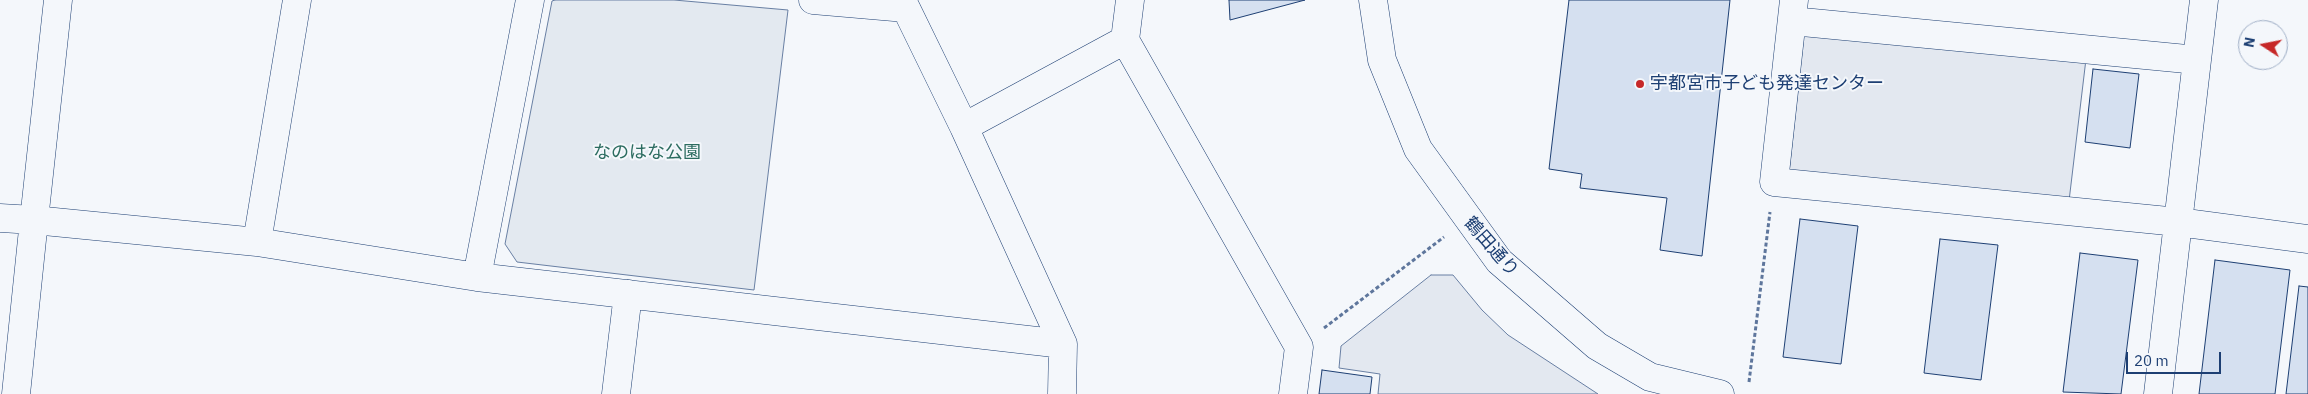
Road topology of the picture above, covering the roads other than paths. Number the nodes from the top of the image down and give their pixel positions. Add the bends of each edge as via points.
1 (58, 0) edge
2 (297, 0) edge
3 (530, 0) edge
4 (813, 0) edge
5 (1130, 0) edge
6 (1373, 0) edge
7 (2204, 0) edge
8 (904, 4) edge
9 (1793, 10) edge
10 (1125, 40) junction
11 (2197, 60) junction
12 (964, 127) junction
13 (0, 218) edge
14 (34, 220) junction
15 (2178, 222) junction
16 (2308, 239) edge
17 (257, 242) junction
18 (477, 277) junction
19 (628, 294) junction
20 (1063, 344) junction
21 (16, 394) edge
22 (616, 394) edge
23 (1062, 394) edge
24 (1293, 394) edge
25 (1720, 394) edge
26 (2158, 394) edge

1 - 14 street
2 - 17 street
3 - 18 street
4 - 8 street
5 - 10 street
6 - 25 street, 鶴田通り via 1382,60 1418,149 1499,261 1597,346 1650,377
7 - 11 street
8 - 12 street
9 - 11 street
9 - 15 street via 1774,182
10 - 12 street
10 - 24 street via 1299,347
11 - 15 street
12 - 20 street
13 - 14 street
14 - 17 street
14 - 21 street
15 - 16 street
15 - 26 street
17 - 18 street
18 - 19 street
19 - 20 street
19 - 22 street
20 - 23 street

